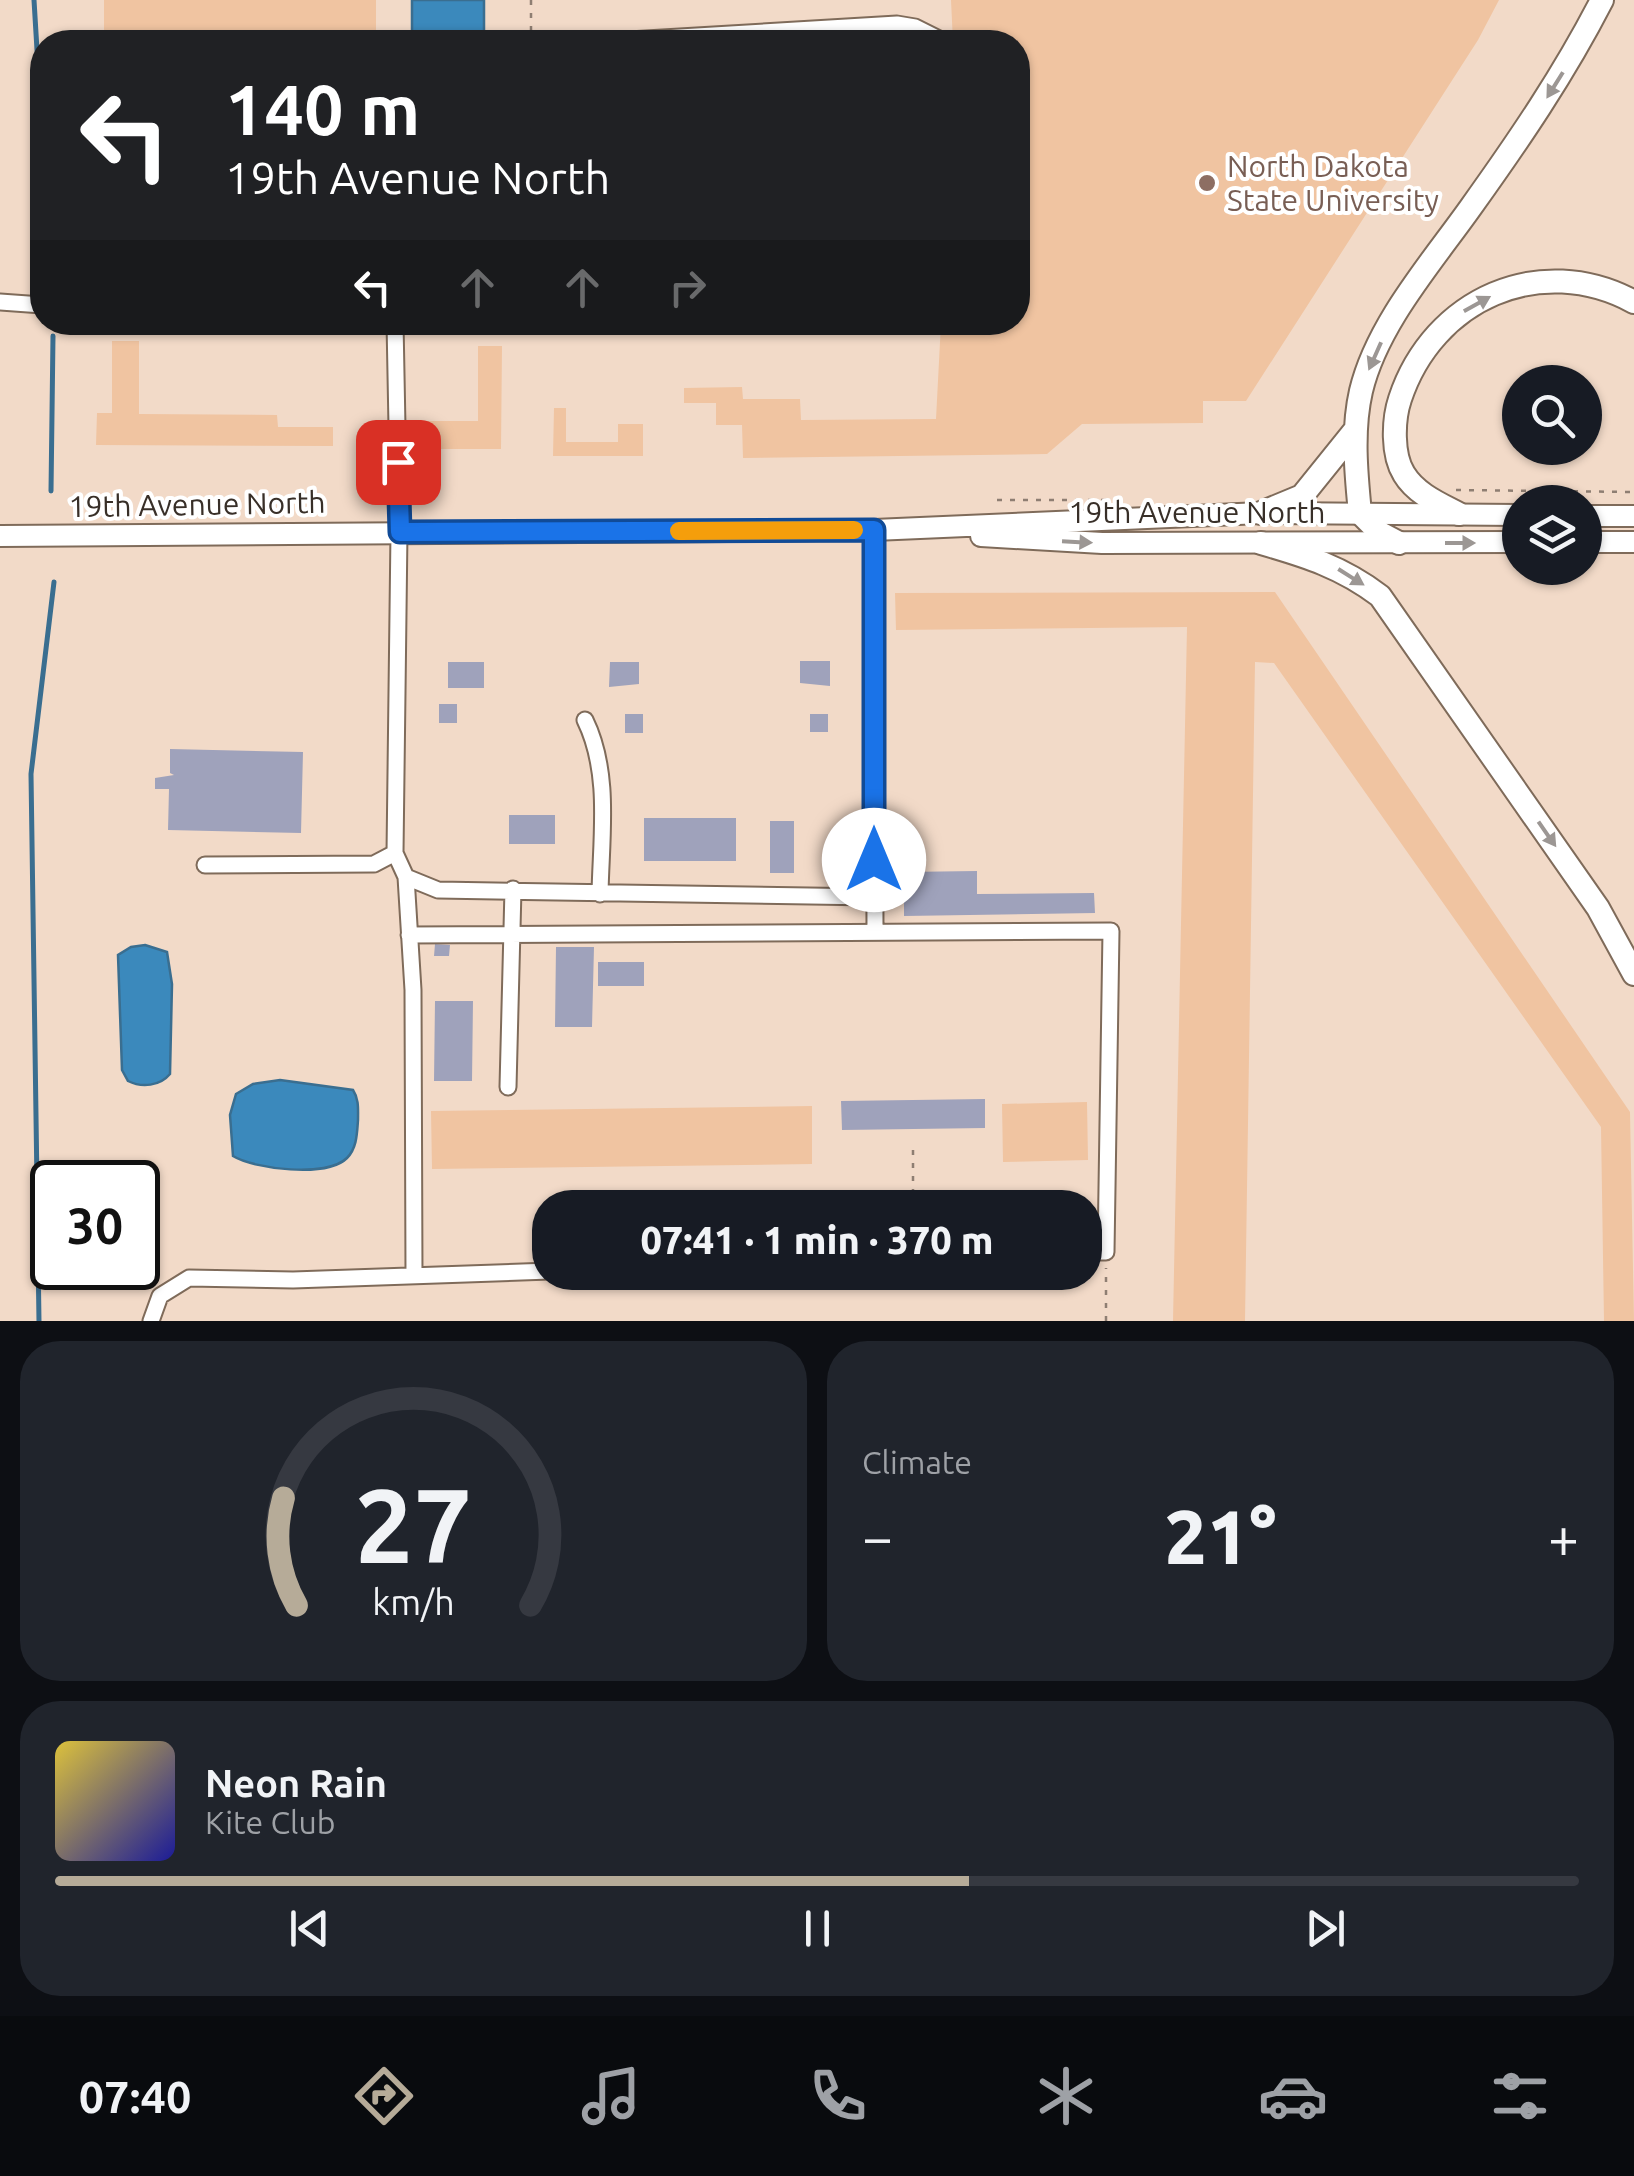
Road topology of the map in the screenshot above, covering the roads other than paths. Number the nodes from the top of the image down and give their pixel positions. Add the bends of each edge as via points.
1 (1602, 0) edge
2 (796, 30) edge
3 (921, 30) edge
4 (0, 302) edge
5 (1634, 302) edge
6 (30, 304) edge
7 (396, 335) edge
8 (1356, 429) junction
9 (1261, 513) junction
10 (1360, 513) junction
11 (1459, 514) junction
12 (1502, 515) edge
13 (1602, 516) edge
14 (1634, 516) edge
15 (874, 530) junction
16 (400, 532) junction
17 (0, 536) edge
18 (1502, 542) edge
19 (1602, 542) edge
20 (1634, 542) edge
21 (1260, 543) junction
22 (1399, 543) junction
23 (585, 720) dead end
24 (395, 852) junction
25 (204, 865) dead end
26 (406, 877) junction
27 (513, 890) junction
28 (600, 894) junction
29 (874, 897) junction
30 (875, 932) junction
31 (512, 933) junction
32 (409, 935) junction
33 (1634, 974) edge
34 (508, 1087) dead end
35 (1102, 1252) edge
36 (532, 1271) edge
37 (414, 1276) junction
38 (151, 1321) edge

1 -> 8 highway via 1535,117 1377,348
2 - 3 street via 897,24
4 - 6 street
11 -> 5 highway via 1424,496 1403,474 1396,444 1396,411 1421,350 1476,302 1540,281 1611,289
7 - 16 street
8 - 9 highway via 1302,496
8 - 10 highway
9 - 10 main road, 19th Avenue North
9 - 15 main road, 19th Avenue North
10 - 11 main road, 19th Avenue North
10 - 22 highway
11 - 12 main road, 19th Avenue North
13 - 14 main road
15 - 16 main road, 19th Avenue North
15 -> 21 main road, 19th Avenue North via 1102,544
15 - 29 street
16 - 17 main road, 19th Avenue North
16 - 24 street
22 -> 18 main road, 19th Avenue North
19 - 20 main road
21 - 22 main road, 19th Avenue North
21 -> 33 highway via 1319,559 1380,596 1598,908
23 - 28 street via 597,745 601,782
24 - 25 street via 374,864
24 - 26 street
26 - 27 street via 438,890
26 - 32 street
27 - 28 street
27 - 31 street
28 - 29 street
29 - 30 street
30 - 31 street
30 - 35 street via 1112,931
31 - 32 street
31 - 34 street
32 - 37 street
36 - 37 street
37 - 38 street via 189,1278 160,1296

